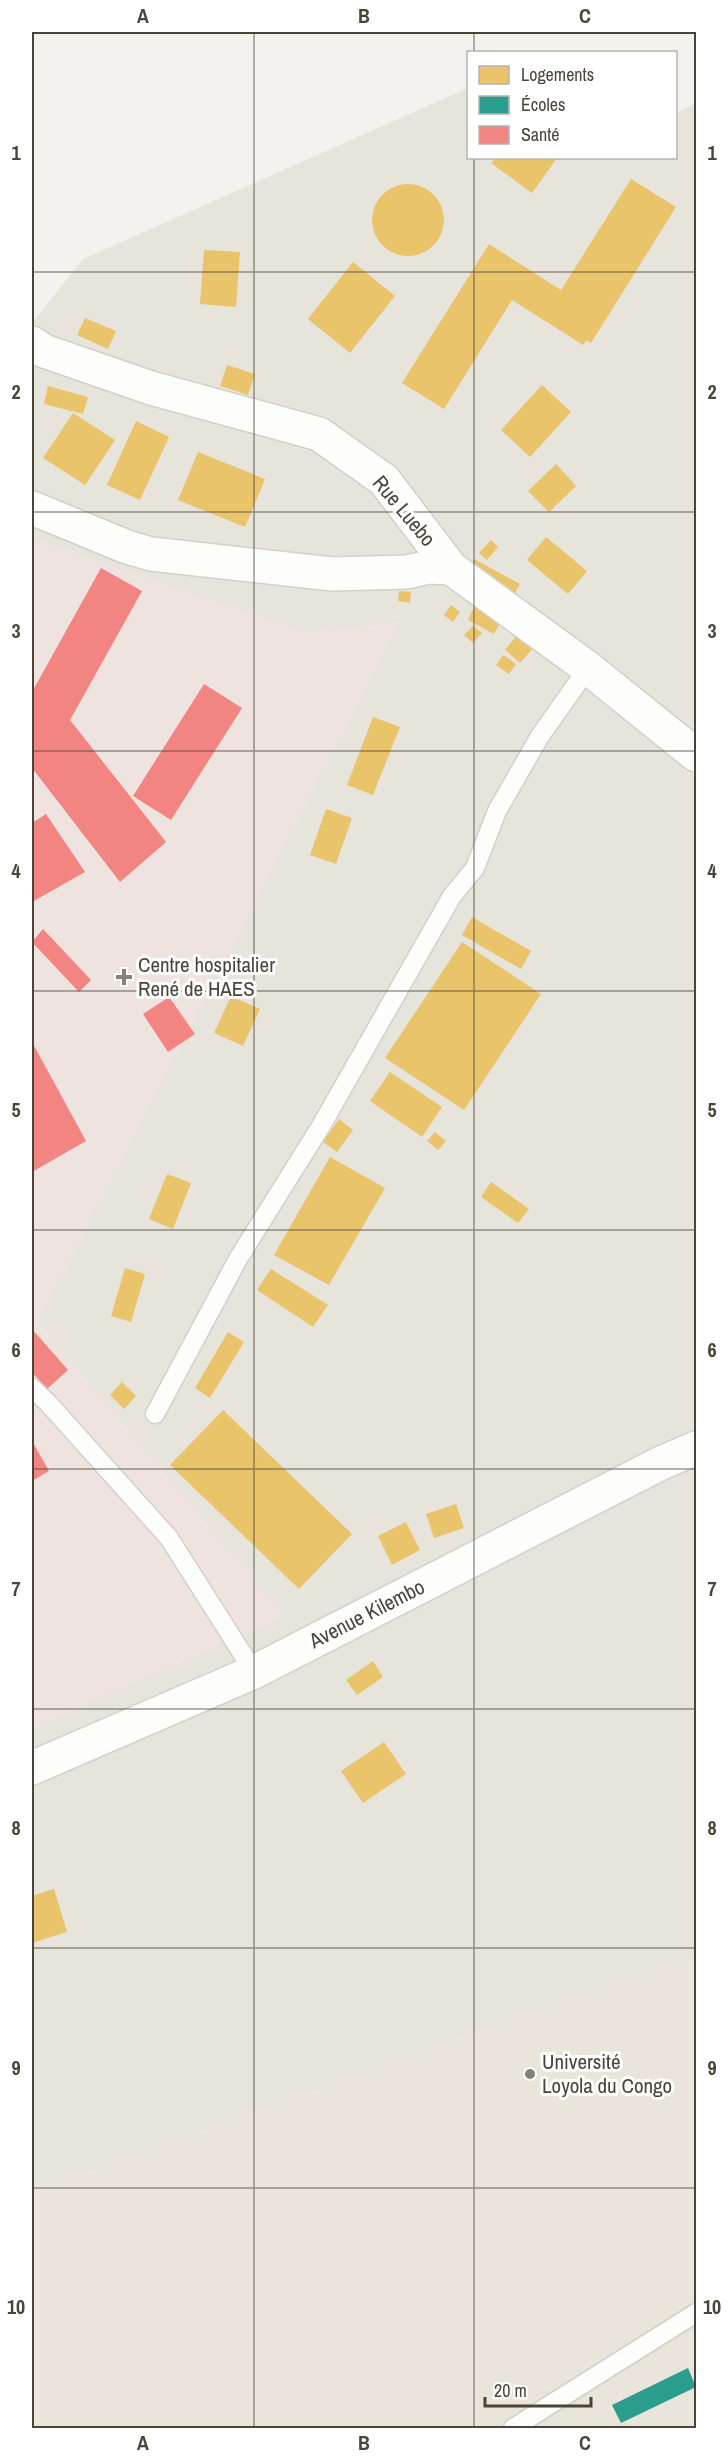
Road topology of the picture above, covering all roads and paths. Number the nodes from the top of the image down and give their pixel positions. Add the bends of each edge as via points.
1 (32, 343) edge
2 (32, 508) edge
3 (451, 568) junction
4 (588, 668) junction
5 (696, 755) edge
6 (32, 1388) edge
7 (156, 1414) dead end
8 (696, 1448) edge
9 (254, 1672) junction
10 (32, 1768) edge
11 (696, 2313) edge
12 (513, 2428) edge

1 - 3 street, Rue Luebo via 44,351 151,388 319,434 384,480
2 - 3 street via 152,554 332,574
3 - 4 street, Rue Luebo
4 - 5 street, Rue Luebo
4 - 7 lane via 540,736 497,811 475,868 452,896 321,1126 238,1259
6 - 9 lane via 169,1538
8 - 9 street, Avenue Kilembo
9 - 10 street, Avenue Kilembo
11 - 12 lane

